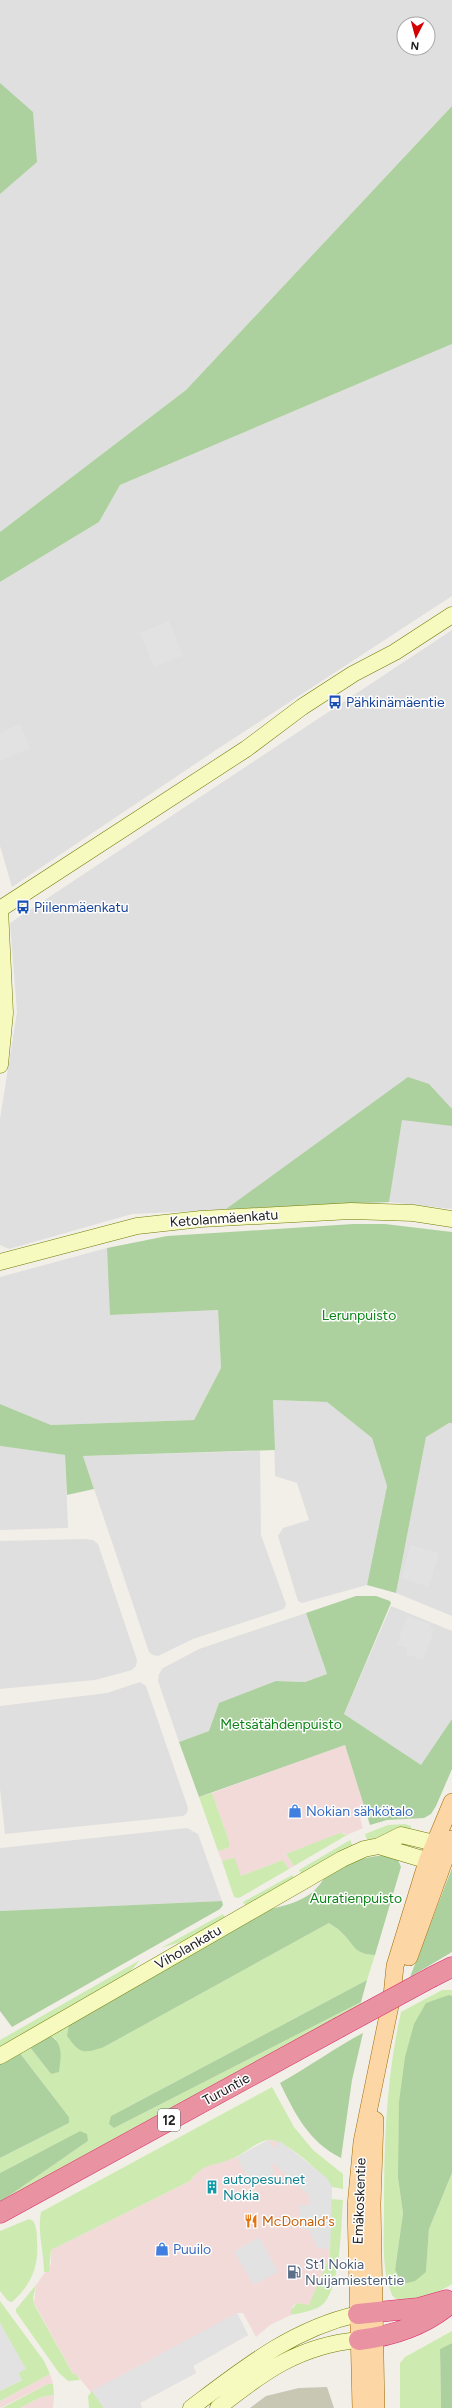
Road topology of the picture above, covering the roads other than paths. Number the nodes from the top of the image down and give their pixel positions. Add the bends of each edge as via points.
1 (452, 615) edge
2 (0, 909) edge
3 (0, 1065) edge
4 (452, 1219) edge
5 (0, 1262) edge
6 (452, 1802) edge
7 (445, 1843) edge
8 (380, 1846) junction
9 (434, 1863) junction
10 (452, 1967) edge
11 (0, 2056) edge
12 (0, 2213) edge
13 (452, 2298) edge
14 (452, 2302) edge
15 (366, 2313) junction
16 (367, 2339) junction
17 (191, 2408) edge
18 (218, 2408) edge
19 (360, 2408) edge
20 (376, 2408) edge

1 - 2 street via 302,707 246,749
2 - 3 street via 5,1013
4 - 5 street, Ketolanmäenkatu via 413,1213 351,1211 201,1218 137,1226
6 - 7 main road, Emäkoskentie
7 - 8 street, Viholankatu via 401,1835
7 - 9 main road, Emäkoskentie
8 - 9 street
8 - 11 street, Viholankatu via 364,1849 342,1860
9 - 15 main road, Emäkoskentie via 395,1966 392,1996 376,2068
10 - 12 highway, Turuntie / 12, bridge
13 - 15 highway via 418,2308
14 - 16 highway via 426,2320
15 - 16 main road, Emäkoskentie
15 - 17 street via 330,2321 280,2344
16 - 18 street via 323,2345 288,2359 264,2373
16 - 19 main road, Emäkoskentie
16 - 20 main road, Emäkoskentie

